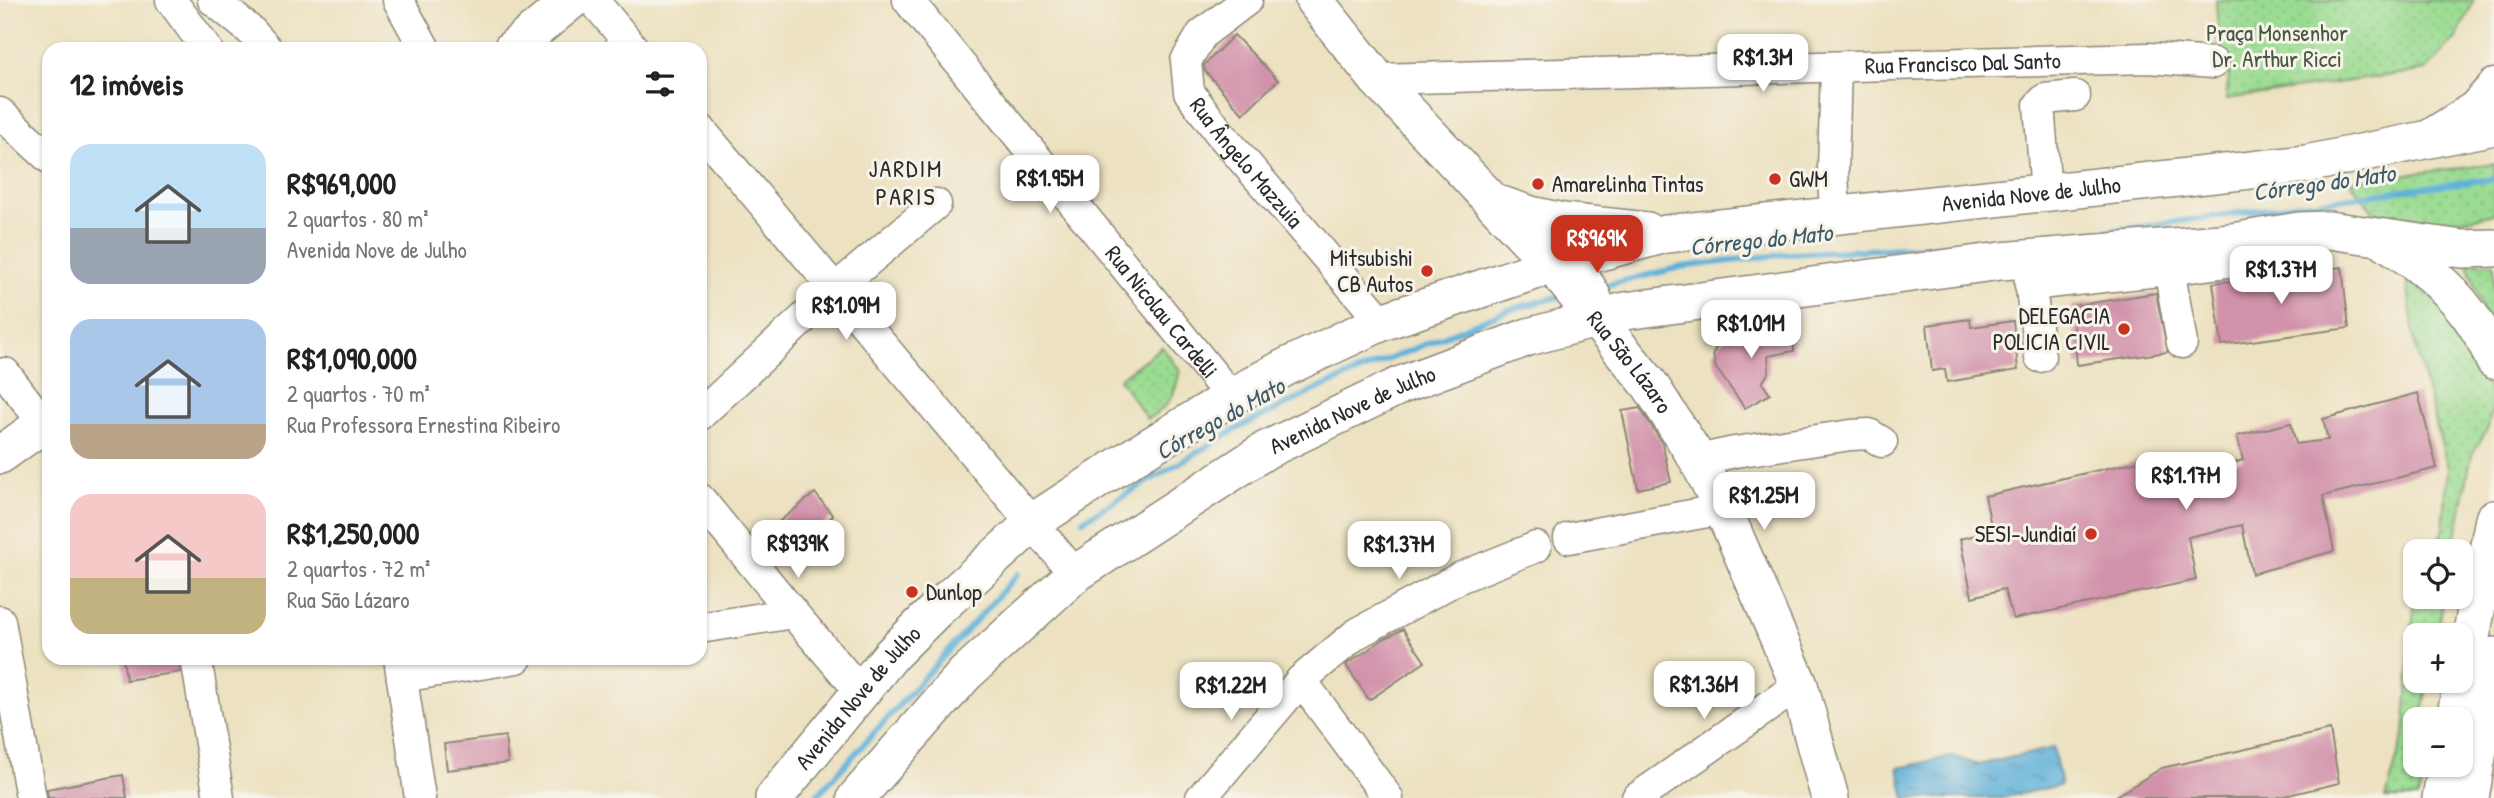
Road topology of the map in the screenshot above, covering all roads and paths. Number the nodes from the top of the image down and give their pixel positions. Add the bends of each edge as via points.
1 (398, 0) edge
2 (572, 0) edge
3 (593, 0) edge
4 (908, 0) edge
5 (1247, 0) edge
6 (1314, 0) edge
7 (214, 2) edge
8 (178, 10) edge
9 (202, 42) edge
10 (261, 42) edge
11 (421, 42) edge
12 (521, 42) edge
13 (628, 42) edge
14 (2213, 63) dead end
15 (1836, 67) junction
16 (1377, 79) junction
17 (2494, 84) edge
18 (2075, 96) dead end
19 (0, 113) edge
20 (2494, 126) edge
21 (707, 137) edge
22 (2417, 143) junction
23 (42, 152) edge
24 (2046, 193) junction
25 (1493, 201) junction
26 (936, 204) dead end
27 (1835, 216) junction
28 (1666, 234) junction
29 (2377, 236) junction
30 (2494, 248) edge
31 (2167, 259) junction
32 (2028, 272) junction
33 (1577, 288) junction
34 (834, 290) junction
35 (1641, 309) junction
36 (1382, 322) junction
37 (2182, 343) dead end
38 (2040, 357) dead end
39 (2494, 360) edge
40 (5, 373) dead end
41 (1650, 385) junction
42 (1231, 397) junction
43 (707, 408) edge
44 (42, 417) edge
45 (42, 425) edge
46 (1882, 442) dead end
47 (0, 455) edge
48 (1698, 460) junction
49 (707, 508) edge
50 (1723, 509) junction
51 (2494, 519) edge
52 (1037, 528) junction
53 (1569, 538) dead end
54 (1536, 547) dead end
55 (1069, 567) junction
56 (793, 613) junction
57 (0, 621) edge
58 (707, 627) edge
59 (2494, 656) edge
60 (197, 665) edge
61 (426, 665) edge
62 (400, 667) edge
63 (1301, 680) junction
64 (1799, 685) junction
65 (860, 691) junction
66 (2457, 707) edge
67 (2445, 777) edge
68 (31, 798) edge
69 (219, 798) edge
70 (420, 798) edge
71 (774, 798) edge
72 (856, 798) edge
73 (1201, 798) edge
74 (1388, 798) edge
75 (1637, 798) edge
76 (1830, 798) edge
77 (2441, 798) edge
78 (2470, 798) edge

1 - 11 street
2 - 12 main road
3 - 13 street
4 - 42 street, Rua Nicolau Cardelli
5 - 36 street, Rua Ângelo Mazzuia via 1202,34 1186,61 1189,92
6 - 16 main road, Rua São Lázaro
7 - 8 street
7 - 10 street
8 - 9 street
14 - 15 street, Rua Francisco Dal Santo via 2148,58
15 - 16 street, Rua Francisco Dal Santo
15 - 27 street
16 - 25 main road, Rua São Lázaro
17 - 22 street via 2473,107
18 - 24 street via 2045,99 2039,105
19 - 23 street
20 - 22 main road, Avenida Nove de Julho
21 - 34 street
22 - 24 main road, Avenida Nove de Julho via 2306,164
24 - 27 main road, Avenida Nove de Julho
25 - 28 main road via 1563,222
25 - 33 main road, Rua São Lázaro
26 - 34 street
27 - 28 main road, Avenida Nove de Julho
28 - 33 main road, Avenida Nove de Julho
29 - 30 main road, Avenida Nove de Julho via 2462,249
29 - 31 main road, Avenida Nove de Julho via 2299,231 2234,251
29 - 39 main road via 2442,282 2466,308
31 - 32 main road, Avenida Nove de Julho
31 - 37 street
32 - 35 main road, Avenida Nove de Julho
32 - 38 street
33 - 35 main road, Avenida Nove de Julho
33 - 36 main road, Avenida Nove de Julho
33 - 41 main road, Rua São Lázaro
33 - 55 main road, Avenida Nove de Julho via 1528,337 1401,384 1266,450
34 - 43 street
34 - 52 street
35 - 41 main road
36 - 42 main road, Avenida Nove de Julho
40 - 44 street
41 - 48 main road, Rua São Lázaro
42 - 52 main road, Avenida Nove de Julho via 1131,458
45 - 47 main road
46 - 48 street via 1869,434 1851,435
48 - 50 main road, Rua São Lázaro
49 - 56 street
50 - 53 street
50 - 64 main road, Rua São Lázaro
51 - 66 main road
52 - 55 street
52 - 65 main road, Avenida Nove de Julho via 935,611
54 - 63 street via 1459,578 1356,634
55 - 72 main road, Avenida Nove de Julho via 965,674
56 - 58 street
56 - 65 street
57 - 68 street
59 - 78 main road
60 - 69 street
61 - 62 street
62 - 70 street
63 - 73 street
63 - 74 street
64 - 75 street
64 - 76 main road, Rua São Lázaro
65 - 71 main road, Avenida Nove de Julho
67 - 77 main road

